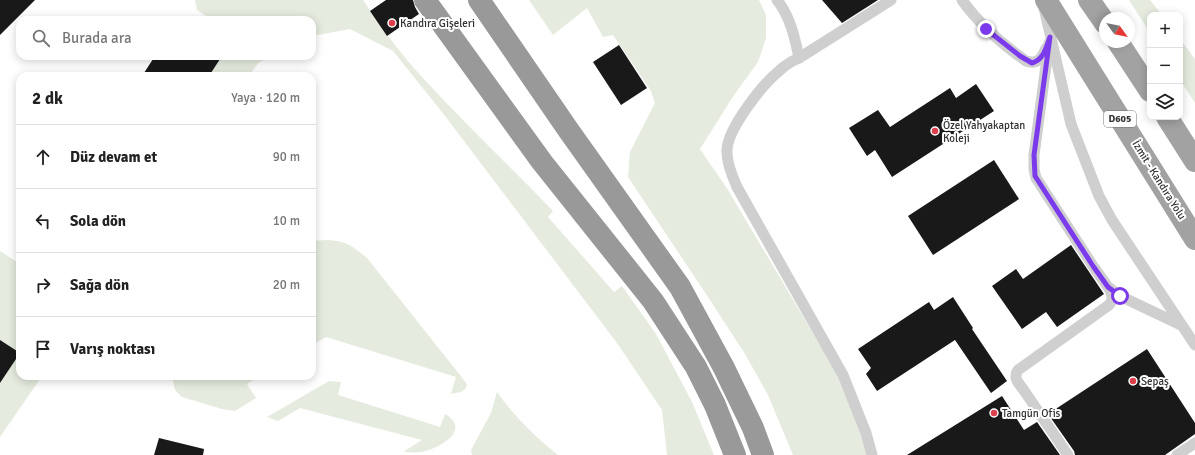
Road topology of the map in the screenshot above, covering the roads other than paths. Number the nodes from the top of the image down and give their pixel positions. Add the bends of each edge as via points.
1 (425, 0) edge
2 (479, 0) edge
3 (777, 0) edge
4 (891, 0) edge
5 (962, 0) edge
6 (1042, 0) edge
7 (1046, 0) edge
8 (1089, 0) edge
9 (1099, 14) edge
10 (1050, 37) junction
11 (1122, 48) edge
12 (799, 58) junction
13 (1147, 86) edge
14 (1169, 120) edge
15 (1195, 161) edge
16 (1195, 238) edge
17 (1108, 287) junction
18 (1182, 325) junction
19 (1195, 345) edge
20 (1195, 443) edge
21 (735, 455) edge
22 (763, 455) edge
23 (872, 455) edge
24 (1068, 455) edge
25 (1177, 455) edge

1 - 21 highway via 542,162 654,301 696,367
2 - 22 highway via 569,132 680,287 724,368
3 - 12 lane via 791,27
4 - 12 lane
5 - 10 lane via 986,29 1026,61 1032,63 1040,59
6 - 10 lane
7 - 16 highway, İzmit - Kandıra Yolu / D605
8 - 9 highway
10 - 17 lane via 1034,155 1035,176
10 - 18 lane via 1071,124 1099,196 1112,220
11 - 13 highway
12 - 23 lane via 778,71 753,99 733,130 727,156 737,188 843,375
14 - 15 highway
17 - 18 lane via 1120,296
17 - 24 lane via 1112,298 1109,305 1016,373 1020,385
18 - 19 lane
20 - 25 lane

